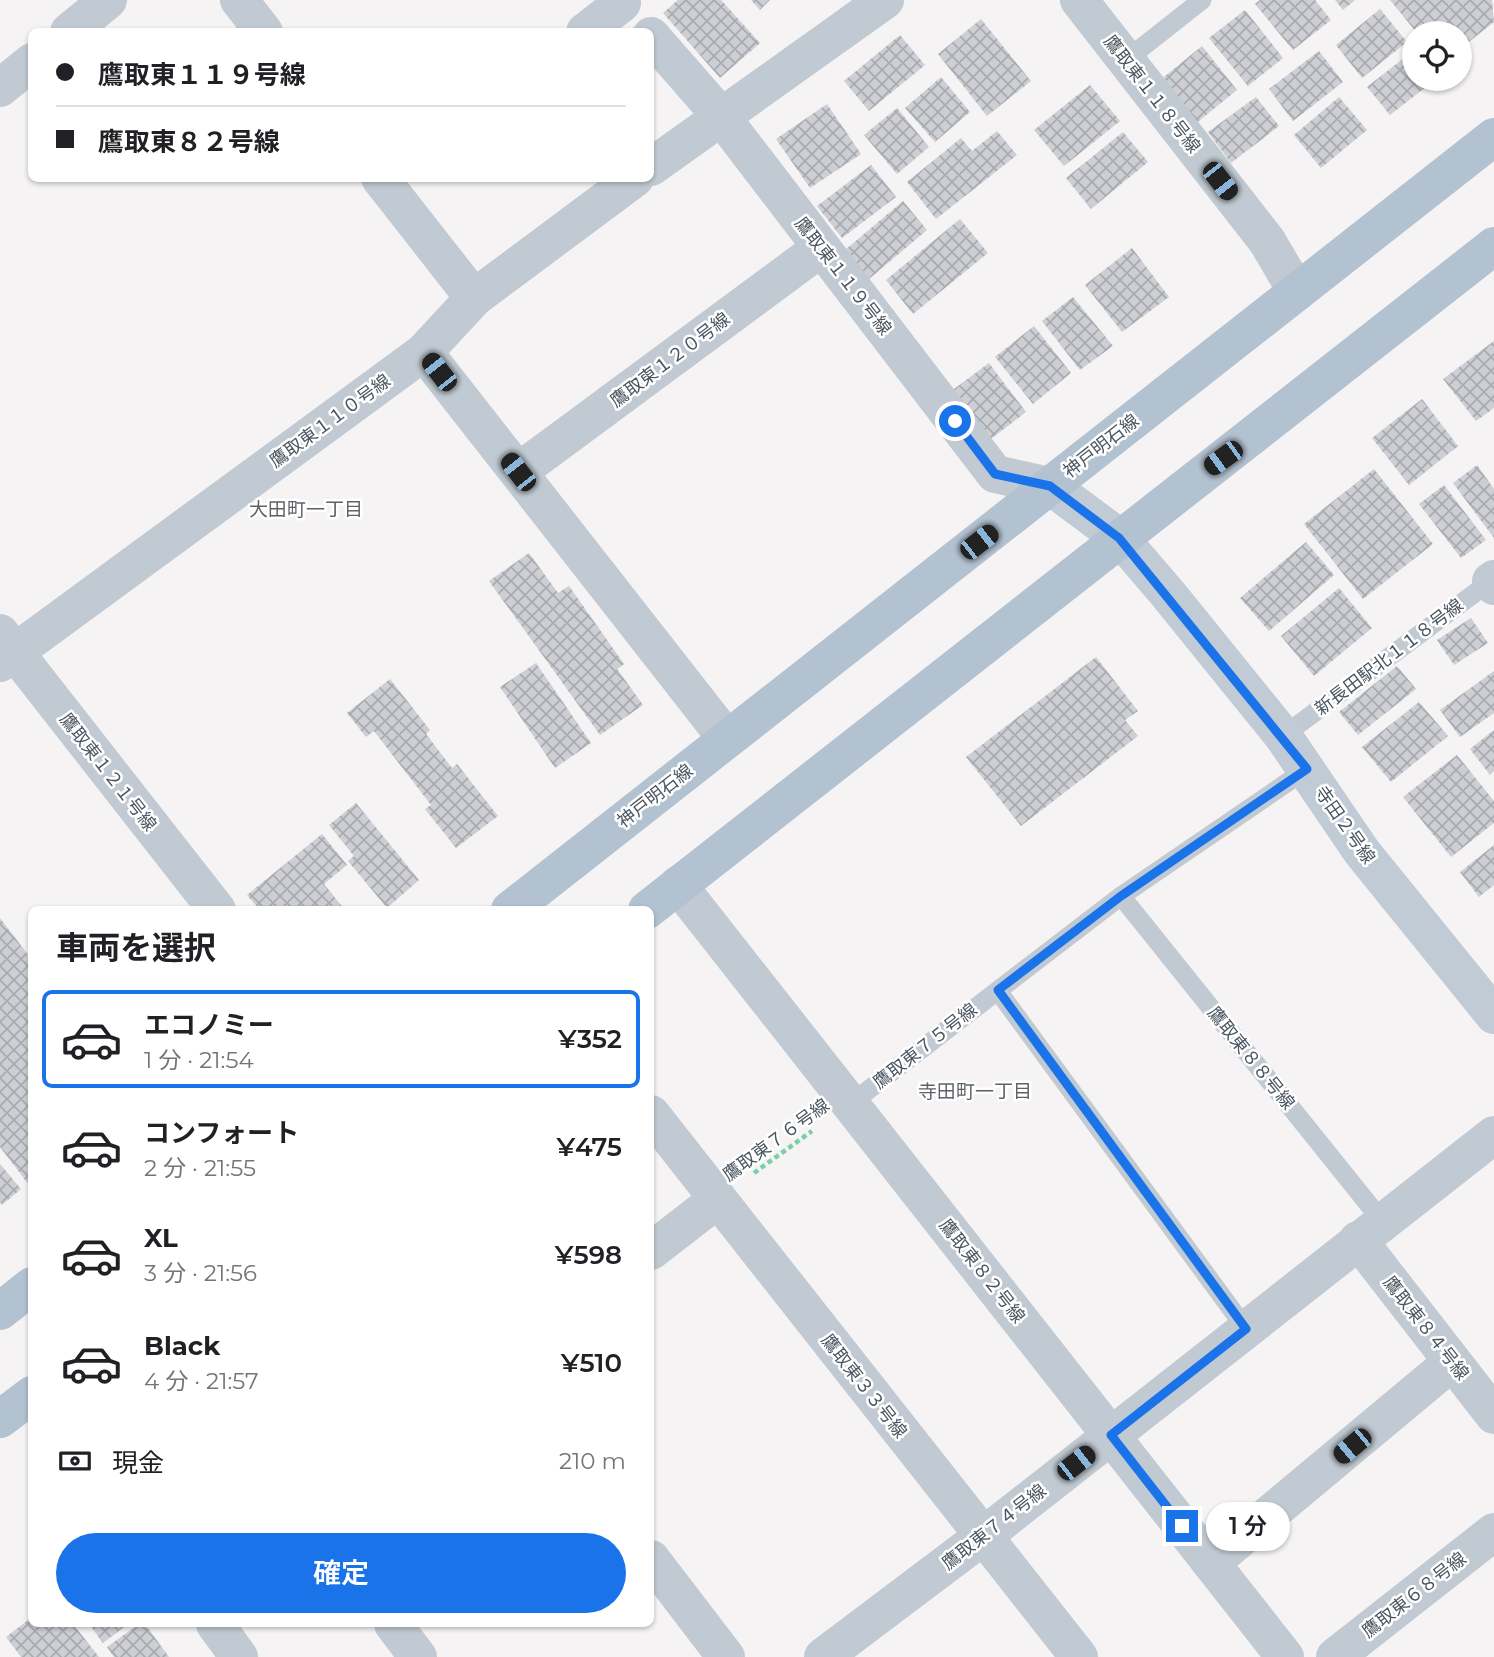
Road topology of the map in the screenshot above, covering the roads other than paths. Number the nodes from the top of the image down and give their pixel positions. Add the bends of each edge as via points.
1 (239, 0) edge
2 (885, 0) edge
3 (1079, 0) edge
4 (1202, 0) edge
5 (621, 1) edge
6 (261, 28) edge
7 (590, 28) edge
8 (644, 28) edge
9 (654, 39) edge
10 (1126, 60) junction
11 (28, 65) edge
12 (0, 88) edge
13 (720, 116) junction
14 (1494, 137) edge
15 (654, 165) edge
16 (389, 182) edge
17 (630, 182) edge
18 (1494, 246) edge
19 (821, 248) junction
20 (1297, 292) junction
21 (474, 298) junction
22 (424, 352) junction
23 (518, 472) junction
24 (1050, 486) junction
25 (1119, 538) junction
26 (1493, 582) edge
27 (5, 649) edge
28 (1283, 736) junction
29 (727, 739) junction
30 (1307, 769) junction
31 (678, 886) junction
32 (1121, 896) junction
33 (214, 906) edge
34 (515, 906) edge
35 (652, 906) edge
36 (998, 990) junction
37 (1494, 1015) edge
38 (850, 1104) junction
39 (654, 1118) edge
40 (1494, 1135) edge
41 (718, 1199) junction
42 (1370, 1230) junction
43 (654, 1249) edge
44 (28, 1289) edge
45 (0, 1311) edge
46 (1246, 1329) junction
47 (1452, 1362) junction
48 (28, 1398) edge
49 (1494, 1415) edge
50 (0, 1419) edge
51 (1111, 1435) junction
52 (1494, 1532) edge
53 (982, 1537) junction
54 (654, 1563) edge
55 (1211, 1563) junction
56 (217, 1627) edge
57 (395, 1627) edge
58 (239, 1657) edge
59 (418, 1657) edge
60 (726, 1657) edge
61 (823, 1657) edge
62 (1079, 1657) edge
63 (1285, 1657) edge
64 (1335, 1657) edge

1 - 6 street
2 - 13 street
3 - 10 street, 鷹取東１１８号線
4 - 10 lane
5 - 7 street
5 - 8 street
9 - 13 street, 鷹取東１１９号線
10 - 20 street, 鷹取東１１８号線 via 1266,241
11 - 12 street
13 - 15 street
13 - 19 street, 鷹取東１１９号線
14 - 20 main road, 神戸明石線
16 - 21 street
17 - 21 street, 鷹取東１１０号線
18 - 25 main road
19 - 23 street, 鷹取東１２０号線
19 - 24 street, 鷹取東１１９号線 via 995,474
20 - 24 main road, 神戸明石線
21 - 22 street, 鷹取東１１０号線
22 - 23 street
22 - 27 street, 鷹取東１１０号線
23 - 29 street
24 - 25 street, 寺田２号線
24 - 29 main road, 神戸明石線
25 - 28 street, 寺田２号線
25 - 31 main road
26 - 28 lane, 新長田駅北１１８号線
27 - 33 street, 鷹取東１２１号線
28 - 30 street, 寺田２号線
29 - 34 main road, 神戸明石線
30 - 32 lane, 鷹取東７５号線
30 - 37 street, 寺田２号線 via 1362,852
31 - 35 main road
31 - 38 street, 鷹取東８２号線
32 - 36 lane, 鷹取東７５号線
32 - 42 lane, 鷹取東８８号線
36 - 38 lane, 鷹取東７５号線
36 - 46 lane
38 - 51 street, 鷹取東８２号線
39 - 41 street, 鷹取東３３号線
40 - 42 street, 鷹取東７４号線
41 - 43 street
41 - 53 street, 鷹取東３３号線
42 - 46 street, 鷹取東７４号線
42 - 47 street, 鷹取東８４号線
44 - 45 main road
46 - 51 street, 鷹取東７４号線
47 - 49 street, 鷹取東８４号線
47 - 55 street
48 - 50 main road
51 - 53 street, 鷹取東７４号線
51 - 55 street, 鷹取東８２号線
52 - 64 street, 鷹取東６８号線
53 - 61 street, 鷹取東７４号線
53 - 62 street, 鷹取東３３号線
54 - 60 street
55 - 63 street, 鷹取東８２号線
56 - 58 street
57 - 59 street

